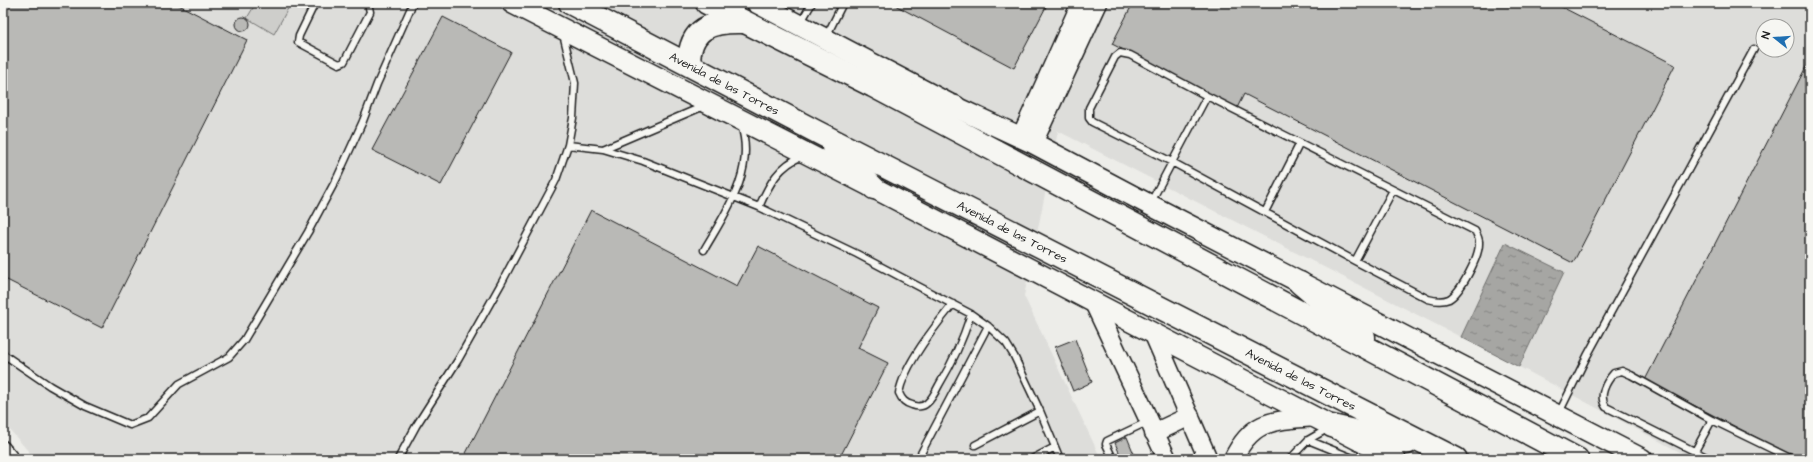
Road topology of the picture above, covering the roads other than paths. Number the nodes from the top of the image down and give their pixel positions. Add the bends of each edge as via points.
1 (315, 3) edge
2 (368, 3) edge
3 (413, 3) edge
4 (512, 3) edge
5 (570, 3) edge
6 (707, 3) edge
7 (757, 3) edge
8 (812, 3) edge
9 (843, 3) edge
10 (1081, 3) edge
11 (1098, 3) edge
12 (746, 23) junction
13 (799, 25) junction
14 (562, 28) junction
15 (825, 38) junction
16 (1754, 49) dead end
17 (689, 64) junction
18 (873, 86) junction
19 (1207, 96) junction
20 (710, 104) junction
21 (955, 108) junction
22 (740, 119) junction
23 (817, 132) junction
24 (1027, 140) junction
25 (1300, 143) junction
26 (568, 145) junction
27 (603, 149) junction
28 (808, 154) junction
29 (1172, 162) junction
30 (874, 188) junction
31 (1393, 190) junction
32 (734, 196) junction
33 (1150, 205) junction
34 (759, 207) junction
35 (1265, 212) junction
36 (704, 250) dead end
37 (1355, 261) junction
38 (1300, 283) junction
39 (1094, 303) junction
40 (953, 304) junction
41 (970, 314) junction
42 (988, 326) junction
43 (1154, 335) junction
44 (3, 354) edge
45 (1395, 363) junction
46 (1040, 411) junction
47 (1190, 416) junction
48 (1558, 416) junction
49 (1712, 420) junction
50 (1323, 422) junction
51 (1152, 428) junction
52 (1308, 440) junction
53 (975, 445) dead end
54 (3, 447) edge
55 (1055, 447) junction
56 (1694, 451) junction
57 (1447, 454) edge
58 (1572, 458) edge
59 (13, 459) edge
60 (398, 459) edge
61 (918, 459) edge
62 (1032, 459) edge
63 (1060, 459) edge
64 (1113, 459) edge
65 (1167, 459) edge
66 (1208, 459) edge
67 (1233, 459) edge
68 (1290, 459) edge
69 (1355, 459) edge
70 (1395, 459) edge
71 (1642, 459) edge
72 (1710, 459) edge
73 (1792, 459) edge

1 - 2 lane via 298,42 339,64 344,62 370,12
3 - 44 lane via 337,178 261,314 229,357 178,384 148,418 130,426 85,406
4 - 14 main road, Avenida de las Torres
5 - 17 highway, Avenida de las Torres
6 - 12 highway
7 - 13 main road
8 - 13 lane
9 - 15 lane
10 - 24 street
11 - 24 street
12 - 17 highway via 725,21 706,28 692,44
12 - 18 highway
13 - 15 main road
14 - 20 main road, Avenida de las Torres
14 - 26 lane via 575,84
15 - 21 main road
16 - 48 lane via 1587,356
17 - 23 highway, Avenida de las Torres
18 - 21 highway
18 - 45 highway
19 - 25 lane
19 - 29 lane
19 - 29 lane via 1130,55 1120,53 1115,57 1089,108 1089,118 1101,128
20 - 22 main road, Avenida de las Torres
20 - 27 lane
21 - 24 main road
22 - 28 main road, Avenida de las Torres
22 - 32 lane via 746,161
23 - 30 highway
23 - 57 highway, Avenida de las Torres
24 - 33 main road
25 - 31 lane
25 - 35 lane
26 - 27 lane
26 - 60 lane via 556,180 502,282
27 - 32 lane via 643,161
28 - 30 main road, Avenida de las Torres
28 - 34 lane via 795,159 774,176
29 - 33 lane
29 - 35 lane
30 - 39 main road, Avenida de las Torres
31 - 37 lane
31 - 37 lane via 1475,231 1479,250 1469,272 1454,295 1448,299 1435,301
32 - 34 lane
32 - 36 lane
33 - 38 main road
34 - 40 lane
35 - 37 lane
38 - 45 highway
38 - 48 main road
39 - 43 main road, Avenida de las Torres
39 - 51 street
40 - 41 lane
40 - 41 lane via 926,340 904,378 899,393 906,403 922,406 934,394 958,352
41 - 42 lane
42 - 46 lane via 1006,342
42 - 61 lane
43 - 47 street
43 - 50 main road, Avenida de las Torres
45 - 58 highway
46 - 53 lane
46 - 55 lane
47 - 51 street
47 - 66 street
48 - 71 main road
49 - 56 lane
49 - 56 lane via 1622,371 1614,373 1610,378 1602,398 1606,408
49 - 73 lane
50 - 52 lane
50 - 57 highway
50 - 67 street via 1280,420 1262,425 1250,433
50 - 70 main road, Avenida de las Torres
51 - 64 lane via 1107,441
51 - 65 street
52 - 68 lane
52 - 69 lane
54 - 59 street
55 - 62 lane
55 - 63 lane
56 - 72 lane

